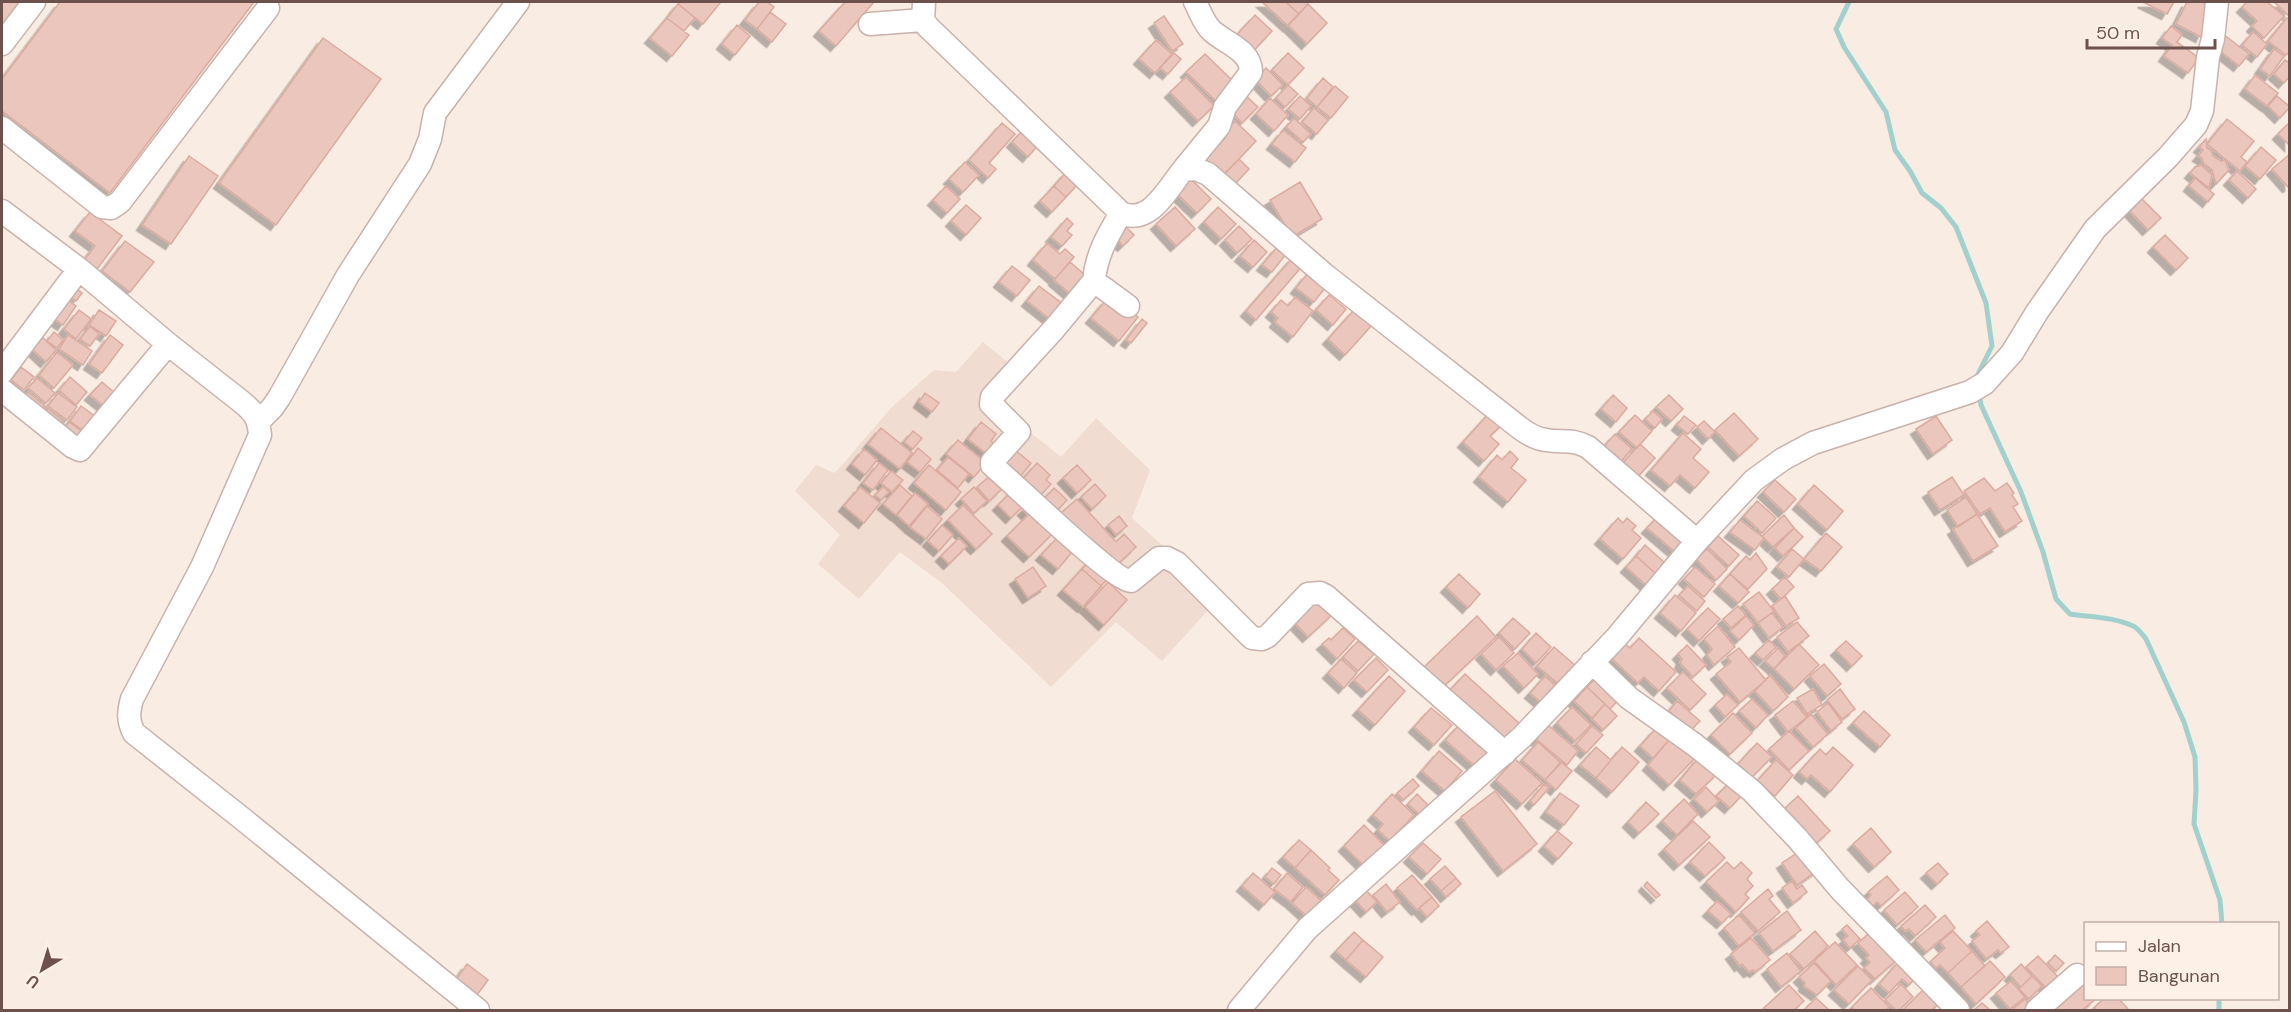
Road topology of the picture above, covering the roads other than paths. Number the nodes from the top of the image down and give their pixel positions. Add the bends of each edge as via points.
1 (34, 2) edge
2 (518, 2) edge
3 (1195, 2) edge
4 (2217, 2) edge
5 (268, 8) dead end
6 (924, 11) edge
7 (870, 24) dead end
8 (2, 44) edge
9 (2, 128) edge
10 (1183, 170) junction
11 (2, 211) edge
12 (1121, 213) junction
13 (79, 269) junction
14 (1094, 280) junction
15 (1128, 306) dead end
16 (168, 344) junction
17 (2, 372) edge
18 (2, 390) edge
19 (259, 421) junction
20 (1697, 541) junction
21 (1593, 662) junction
22 (1505, 753) junction
23 (2077, 975) dead end
24 (478, 1011) edge
25 (1239, 1011) edge
26 (1958, 1011) edge
27 (2037, 1011) edge

1 - 8 street
2 - 19 street via 435,113 420,164 348,276 279,398
3 - 10 street via 1212,31 1227,39 1249,61 1251,72 1225,107 1219,126
4 - 20 street via 2202,111 2196,125 2096,230 1999,370 1970,392 1813,443 1783,459 1754,480
5 - 9 street via 120,202 111,208 102,207 85,195
6 - 7 street
6 - 12 street via 928,27
10 - 12 street via 1149,211 1130,218
10 - 20 street via 1196,169 1208,174 1324,274 1520,428 1540,439 1575,441 1588,447
11 - 13 street
12 - 14 street via 1103,244
13 - 16 street
13 - 17 street
14 - 15 street
14 - 22 street via 992,397 991,404 1019,432 992,465 1121,578 1131,581 1159,558 1171,559 1252,638 1268,636 1308,594 1326,596
16 - 18 street via 80,450
16 - 19 street via 253,411
19 - 24 street via 260,435 202,567 132,699 130,724 143,741
20 - 21 street
21 - 22 street
21 - 26 street via 1629,698 1752,791
22 - 25 street via 1307,929
23 - 27 street

